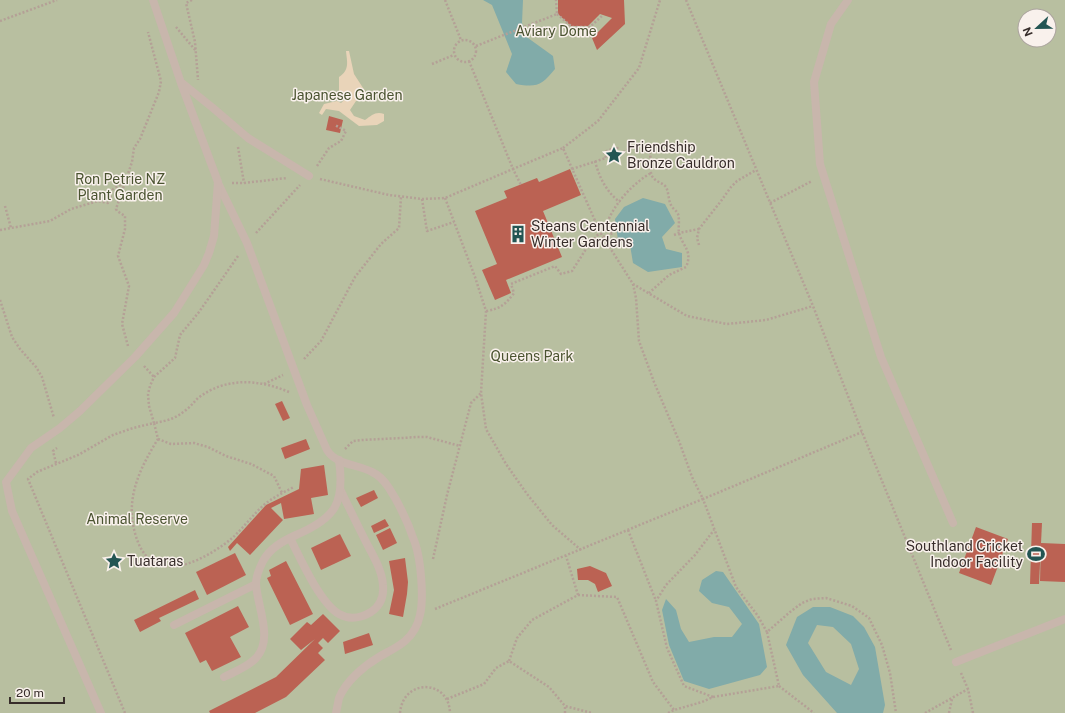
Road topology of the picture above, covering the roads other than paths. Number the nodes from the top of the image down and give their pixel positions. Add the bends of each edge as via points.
1 (154, 0) edge
2 (848, 0) edge
3 (181, 83) junction
4 (309, 176) road end
5 (218, 182) junction
6 (339, 460) junction
7 (341, 491) junction
8 (953, 523) dead end
9 (290, 538) junction
10 (256, 584) junction
11 (1065, 619) edge
12 (174, 625) dead end
13 (956, 662) road end
14 (224, 677) dead end
15 (102, 713) edge
16 (336, 713) edge

1 - 3 lane
2 - 8 lane via 831,24 814,82 820,164 881,357
3 - 4 lane via 248,138
3 - 5 lane
5 - 6 lane via 247,243 307,406 327,450 331,456
5 - 15 lane via 214,236 204,265 174,313 135,358 80,411 31,448 6,482 12,511
6 - 7 lane
6 - 16 lane via 373,472 389,488 416,544 421,596 420,615 416,626 404,642 376,659 346,686 339,698
7 - 9 lane via 338,503 329,516
7 - 9 lane via 381,575 382,595 375,609 366,615 349,618 331,608 309,576
9 - 10 lane via 275,547 265,558 258,571
10 - 12 lane
10 - 14 lane via 263,626 262,649 256,658
11 - 13 lane

